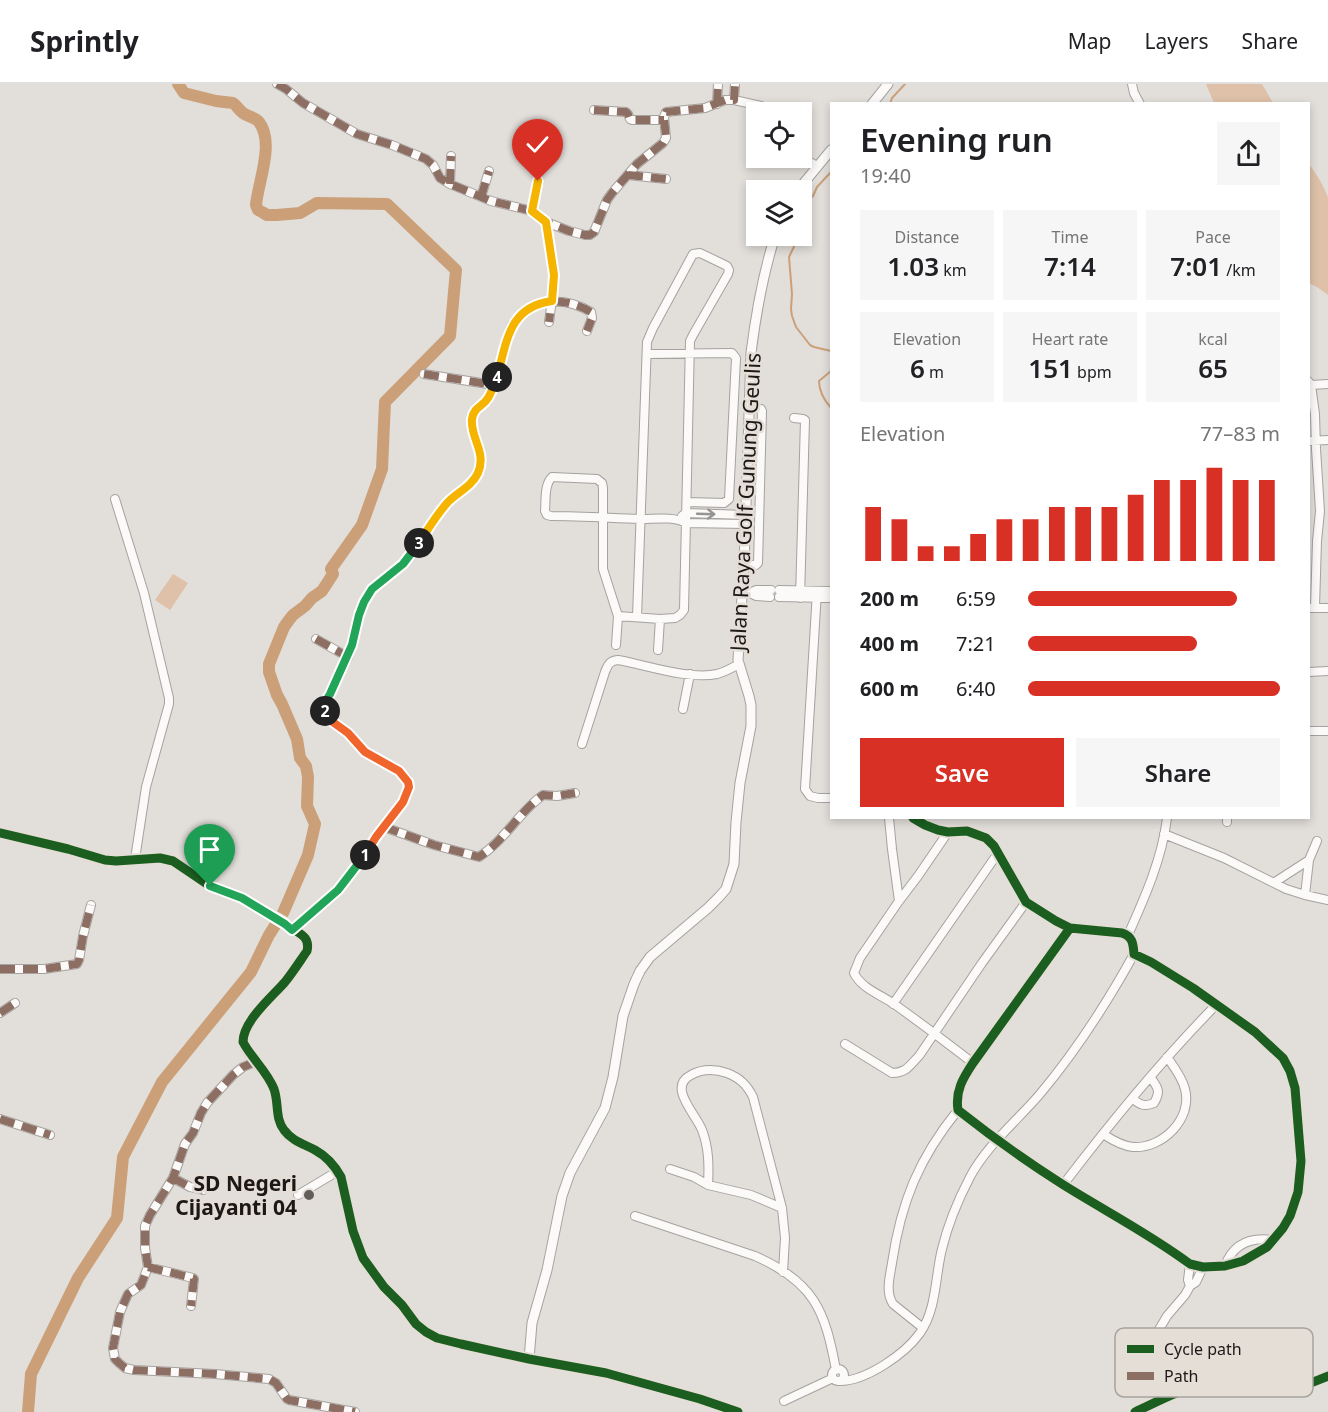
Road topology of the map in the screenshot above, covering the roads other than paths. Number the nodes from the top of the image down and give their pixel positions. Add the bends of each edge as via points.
1 (277, 84) edge
2 (718, 84) edge
3 (735, 84) edge
4 (888, 84) edge
5 (1132, 84) edge
6 (734, 100) junction
7 (874, 102) edge
8 (1139, 102) edge
9 (746, 103) edge
10 (717, 104) junction
11 (594, 110) dead end
12 (664, 120) junction
13 (830, 151) edge
14 (451, 156) dead end
15 (812, 164) edge
16 (817, 166) junction
17 (489, 171) dead end
18 (628, 175) junction
19 (666, 179) dead end
20 (806, 180) edge
21 (538, 181) dead end
22 (450, 184) junction
23 (481, 197) junction
24 (532, 211) junction
25 (546, 222) junction
26 (772, 246) edge
27 (552, 301) junction
28 (549, 322) dead end
29 (587, 331) dead end
30 (647, 354) junction
31 (690, 354) junction
32 (424, 374) dead end
33 (1310, 383) edge
34 (1328, 384) edge
35 (494, 385) junction
36 (749, 408) junction
37 (794, 418) dead end
38 (1312, 440) edge
39 (1328, 440) edge
40 (747, 482) junction
41 (760, 482) junction
42 (747, 493) junction
43 (759, 493) junction
44 (115, 499) dead end
45 (687, 502) junction
46 (1324, 512) edge
47 (686, 513) junction
48 (603, 517) junction
49 (641, 519) junction
50 (746, 520) junction
51 (682, 521) junction
52 (744, 565) junction
53 (830, 591) edge
54 (747, 593) junction
55 (800, 594) junction
56 (817, 595) junction
57 (830, 598) edge
58 (1312, 607) edge
59 (1328, 608) edge
60 (618, 616) junction
61 (637, 617) junction
62 (660, 619) junction
63 (316, 639) dead end
64 (616, 645) dead end
65 (658, 650) dead end
66 (348, 657) junction
67 (739, 664) junction
68 (1328, 671) edge
69 (1310, 672) edge
70 (690, 674) junction
71 (683, 709) dead end
72 (1310, 731) edge
73 (1328, 731) edge
74 (582, 744) dead end
75 (575, 792) dead end
76 (830, 798) edge
77 (889, 819) edge
78 (915, 819) edge
79 (1167, 819) edge
80 (384, 827) junction
81 (948, 832) junction
82 (0, 833) edge
83 (1164, 834) junction
84 (1317, 841) dead end
85 (998, 854) junction
86 (135, 859) junction
87 (1309, 860) junction
88 (1275, 882) junction
89 (1305, 895) junction
90 (1328, 900) edge
91 (898, 901) junction
92 (1026, 902) junction
93 (91, 905) dead end
94 (289, 927) junction
95 (1070, 928) junction
96 (1128, 935) junction
97 (1134, 954) junction
98 (0, 969) edge
99 (15, 1003) dead end
100 (893, 1004) junction
101 (1216, 1005) junction
102 (0, 1013) edge
103 (933, 1034) junction
104 (845, 1044) dead end
105 (1167, 1057) junction
106 (255, 1062) junction
107 (973, 1063) junction
108 (1151, 1077) junction
109 (1133, 1099) junction
110 (958, 1110) junction
111 (0, 1119) edge
112 (1103, 1134) junction
113 (50, 1135) dead end
114 (997, 1141) junction
115 (670, 1169) dead end
116 (338, 1171) junction
117 (174, 1178) junction
118 (708, 1185) junction
119 (1063, 1185) junction
120 (203, 1190) dead end
121 (298, 1195) dead end
122 (782, 1208) junction
123 (635, 1216) dead end
124 (1273, 1240) junction
125 (1190, 1264) junction
126 (1225, 1266) junction
127 (148, 1267) junction
128 (1203, 1267) junction
129 (783, 1272) junction
130 (1190, 1286) junction
131 (191, 1305) dead end
132 (923, 1328) junction
133 (1160, 1328) edge
134 (529, 1359) junction
135 (836, 1376) junction
136 (1328, 1376) edge
137 (1313, 1382) edge
138 (1170, 1397) edge
139 (784, 1401) dead end
140 (355, 1412) edge
141 (738, 1412) edge
142 (1135, 1412) edge

1 - 22 street via 357,134 426,159
2 - 10 street
3 - 6 street
4 - 7 main road
5 - 8 street
6 - 9 street
6 - 10 street
10 - 12 street via 669,111
11 - 12 street via 626,112 632,120
12 - 18 street via 663,143
13 - 16 main road
14 - 22 street
15 - 16 street
16 - 20 main road
17 - 23 street
18 - 19 street
18 - 25 street via 607,200 590,235
21 - 24 street
22 - 23 street
23 - 24 street
24 - 25 street
25 - 27 street via 554,275
26 - 36 main road, Jalan Raya Golf Gunung Geulis via 755,322
27 - 28 street
27 - 29 street via 591,312
27 - 35 street via 532,307 513,323
30 - 31 street
30 - 31 street via 653,328 693,255 700,252 727,266 729,272 691,338
30 - 49 street
31 - 45 street
31 - 45 street via 732,353 736,358 729,499 724,503
32 - 35 street
33 - 34 street
33 - 38 street via 1316,414
35 - 66 street via 487,401 477,407 472,418 480,450 477,474 449,501 403,564 372,589 360,608
36 - 40 main road, Jalan Raya Golf Gunung Geulis
36 - 41 street via 762,411
37 - 55 street via 805,420
38 - 39 street
38 - 46 street
40 - 41 street
40 - 42 main road, Jalan Raya Golf Gunung Geulis
41 - 43 street
42 - 43 street
42 - 50 main road, Jalan Raya Golf Gunung Geulis
43 - 52 street via 758,563
44 - 86 street via 144,593 170,704 146,787
45 - 47 street
46 - 58 street via 1317,541
47 -> 50 street
47 - 51 street
48 - 48 street via 600,480 552,477 549,481 547,514
48 - 49 street
48 - 60 street via 603,569
49 - 51 street
49 - 61 street
50 - 51 street
50 - 52 main road, Jalan Raya Golf Gunung Geulis
51 - 62 street via 684,610 675,618
52 - 54 main road, Jalan Raya Golf Gunung Geulis
53 - 56 street
54 - 55 street via 756,590
54 - 67 main road, Jalan Raya Golf Gunung Geulis
55 - 56 street
56 - 57 street
56 - 76 street via 805,789 810,796
58 - 59 street
60 - 61 street
60 - 64 street
61 - 62 street
62 - 65 street
63 - 66 street
66 - 80 street via 324,709 330,720 365,752 407,779 407,794
67 - 70 street via 719,674
67 - 134 main road, Jalan Raya Golf Gunung Geulis via 751,705 751,726 740,783 730,878 726,889 708,908 650,957 634,984 623,1016 605,1108 562,1196 532,1323
68 - 69 street
70 - 71 street
70 - 74 street via 618,660 609,663
72 - 73 street
75 - 80 street via 543,795 479,857
77 - 91 street
78 - 81 street
79 - 83 street
80 - 94 street via 338,890
81 - 85 street via 975,833 986,838
81 - 91 street
82 - 86 street via 105,860
83 - 88 street
83 - 96 street
84 - 87 street
85 - 92 street
85 - 100 street
86 - 94 street via 173,861 210,886 242,898
87 - 88 street
87 - 89 street
88 - 89 street
89 - 90 street
91 - 100 street via 854,973 863,984
92 - 95 street
92 - 103 street
93 - 98 street via 77,964
94 - 106 street via 307,940 307,951 244,1032 243,1042
95 - 96 street
95 - 107 street
96 - 97 street
97 - 101 street
97 - 114 street via 1058,1073
99 - 102 street
100 - 103 street
101 - 105 street
101 - 124 street via 1255,1032 1283,1058 1295,1088 1301,1161 1298,1192 1290,1216
103 - 104 street via 919,1056 901,1073 892,1073
103 - 107 street
105 - 108 street
105 - 112 street via 1186,1090 1184,1111 1174,1130 1139,1147 1120,1144
106 - 116 street via 274,1089 282,1129 327,1158
106 - 117 street via 233,1075 207,1103 185,1144
107 - 110 street via 960,1085
108 - 109 street
108 - 109 street via 1159,1094 1154,1103 1144,1105
109 - 112 street
110 - 114 street
110 - 132 street via 930,1149 909,1190 892,1259 890,1300
111 - 113 street
112 - 119 street
114 - 119 street
114 - 132 street via 976,1166 956,1206
115 - 118 street
116 - 121 street
116 - 134 street via 363,1258 416,1324 436,1338
117 - 120 street
117 - 127 street via 145,1226
118 - 122 street
118 - 122 street via 703,1130 683,1097 681,1086 688,1076 711,1070 732,1075 749,1088
119 - 125 street
122 - 129 street
123 - 129 street via 755,1256
124 - 126 street via 1256,1255
124 - 126 street via 1245,1242 1233,1251
125 - 128 street
125 - 130 street
126 - 128 street
127 - 131 street via 193,1278
127 - 140 street via 141,1285 128,1294 115,1333 115,1359 125,1368 269,1379 289,1400
128 - 130 street
129 - 135 street via 804,1286 819,1308
130 - 133 street
132 - 135 street via 883,1365 854,1379
134 - 141 main road via 606,1373
135 - 139 street
136 - 137 main road
138 - 142 main road

